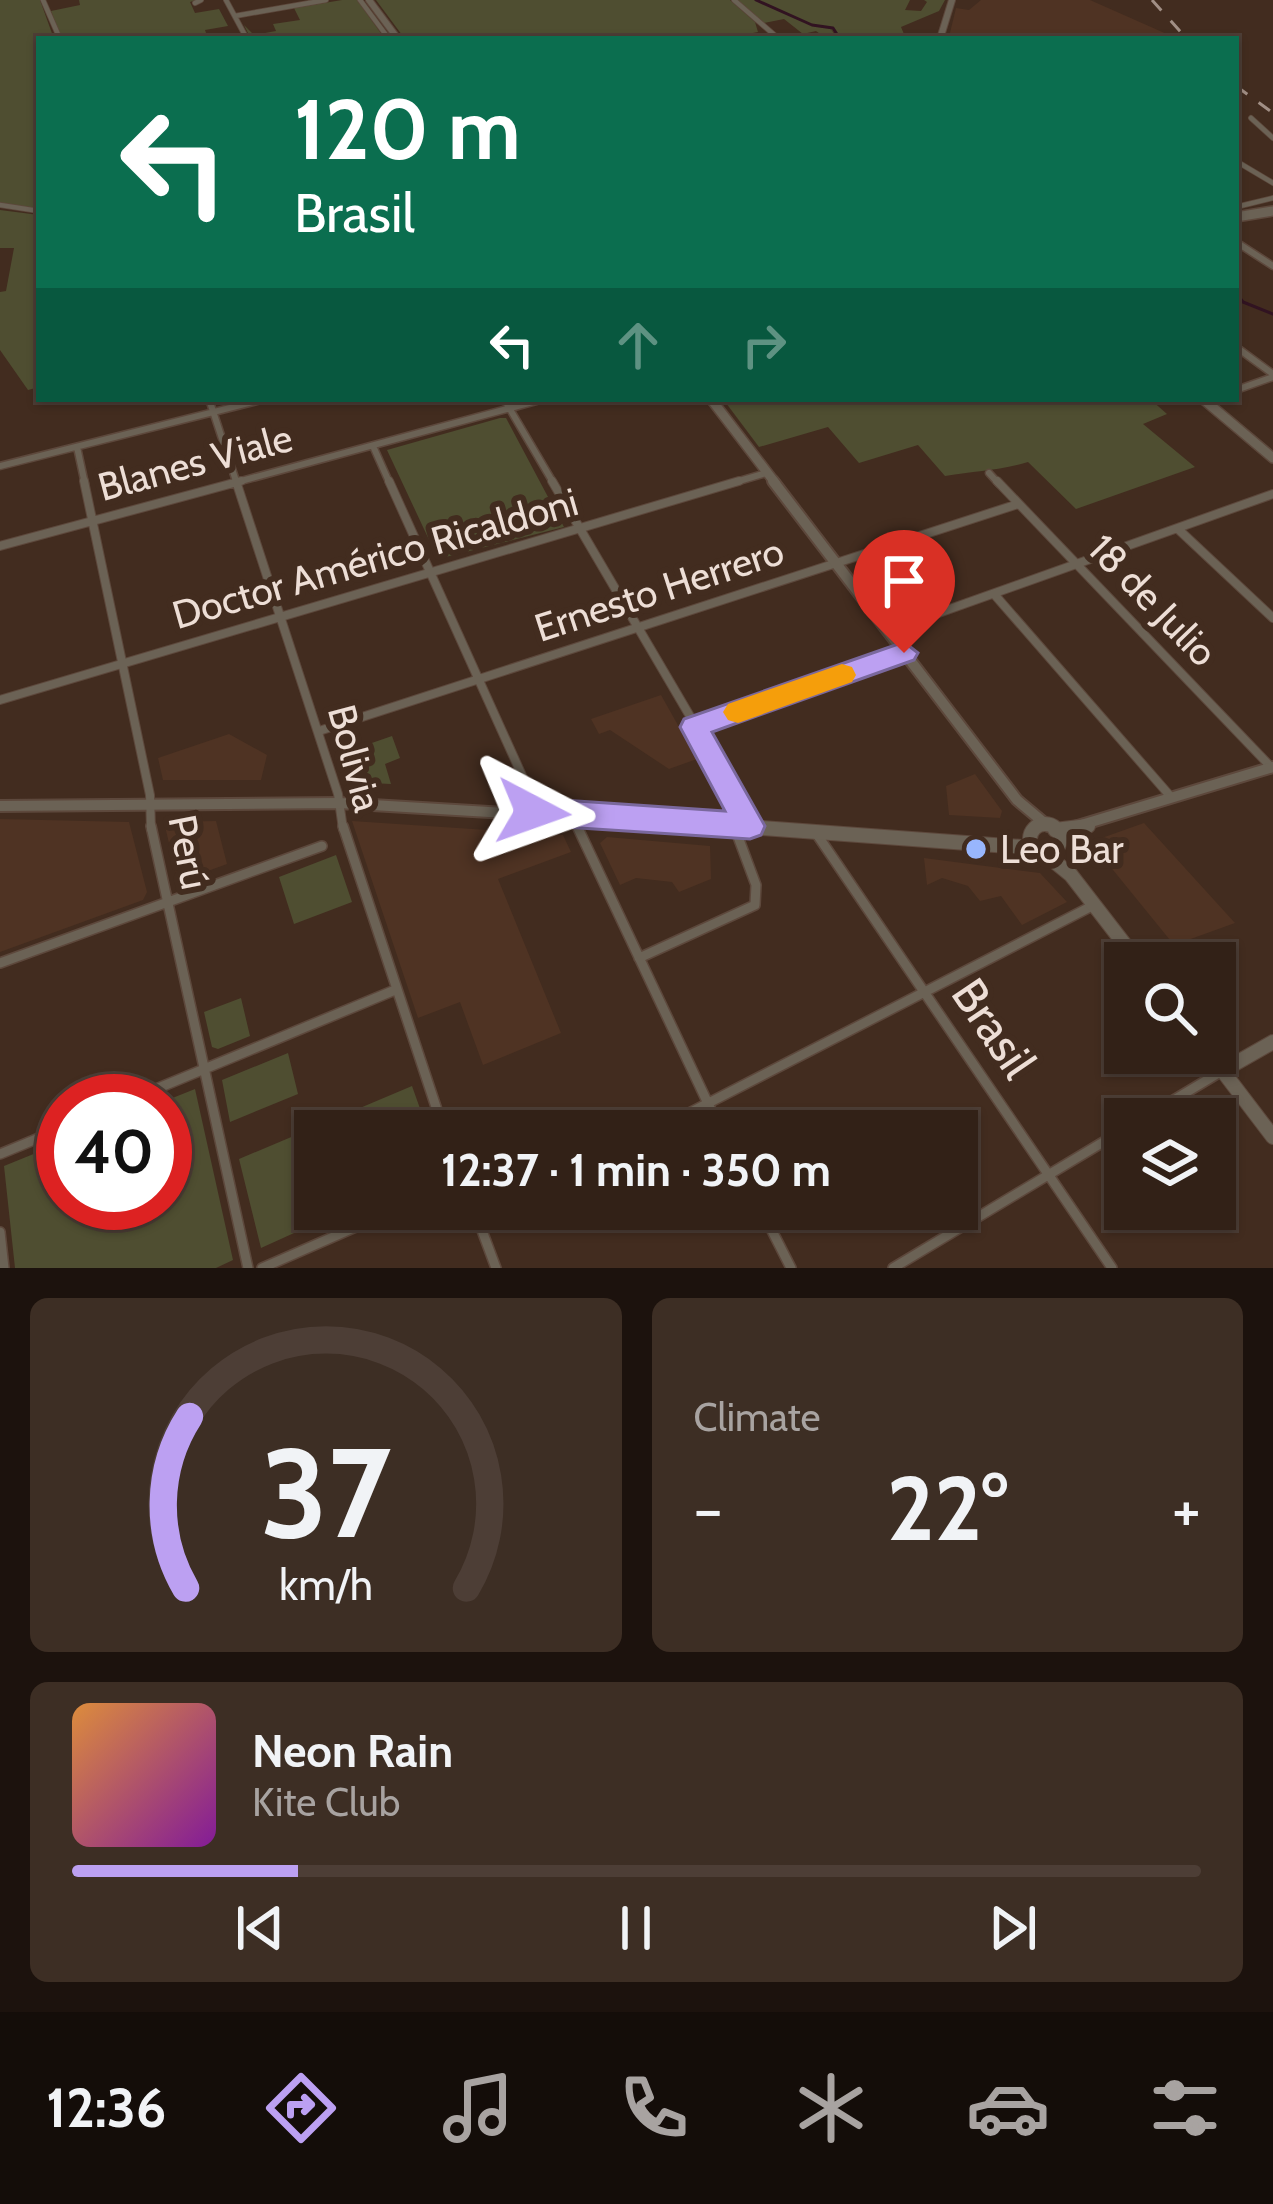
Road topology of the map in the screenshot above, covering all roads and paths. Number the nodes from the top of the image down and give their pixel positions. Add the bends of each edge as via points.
1 (43, 0) edge
2 (226, 0) edge
3 (326, 0) edge
4 (360, 0) edge
5 (369, 0) edge
6 (734, 0) edge
7 (952, 0) edge
8 (292, 3) edge
9 (235, 16) junction
10 (59, 36) edge
11 (245, 36) edge
12 (390, 36) edge
13 (391, 36) edge
14 (776, 36) edge
15 (941, 36) edge
16 (1251, 118) dead end
17 (1273, 138) edge
18 (1239, 163) edge
19 (1273, 183) edge
20 (1273, 198) edge
21 (0, 205) edge
22 (1239, 206) edge
23 (36, 211) edge
24 (1273, 211) edge
25 (1239, 217) edge
26 (1239, 244) edge
27 (1273, 266) edge
28 (1239, 349) edge
29 (1273, 376) edge
30 (1239, 390) edge
31 (210, 402) edge
32 (253, 402) edge
33 (713, 402) edge
34 (1209, 402) edge
35 (507, 404) edge
36 (213, 412) junction
37 (76, 446) junction
38 (373, 446) junction
39 (1273, 458) edge
40 (0, 466) edge
41 (766, 473) junction
42 (989, 473) dead end
43 (236, 482) junction
44 (1273, 494) edge
45 (1018, 504) junction
46 (93, 521) junction
47 (579, 529) junction
48 (1178, 529) junction
49 (0, 546) edge
50 (836, 563) junction
51 (1078, 565) junction
52 (430, 571) junction
53 (994, 594) junction
54 (281, 616) junction
55 (1273, 618) edge
56 (637, 626) junction
57 (888, 631) junction
58 (904, 653) junction
59 (120, 664) junction
60 (480, 679) junction
61 (0, 700) edge
62 (694, 727) junction
63 (319, 730) junction
64 (1272, 768) edge
65 (1172, 798) junction
66 (1017, 800) junction
67 (339, 803) junction
68 (149, 805) junction
69 (0, 806) edge
70 (533, 812) junction
71 (572, 814) junction
72 (734, 825) junction
73 (750, 826) junction
74 (815, 830) junction
75 (1056, 837) junction
76 (1035, 841) junction
77 (322, 846) dead end
78 (1071, 875) junction
79 (169, 903) junction
80 (1094, 904) junction
81 (1123, 942) edge
82 (638, 959) junction
83 (0, 963) edge
84 (395, 990) junction
85 (926, 993) junction
86 (1273, 1042) edge
87 (1236, 1063) edge
88 (205, 1069) junction
89 (192, 1074) edge
90 (1217, 1074) edge
91 (1224, 1074) edge
92 (1177, 1098) edge
93 (707, 1103) junction
94 (437, 1110) edge
95 (694, 1110) edge
96 (710, 1110) edge
97 (1273, 1137) edge
98 (36, 1139) edge
99 (1104, 1142) edge
100 (0, 1154) edge
101 (1050, 1174) junction
102 (349, 1230) edge
103 (482, 1230) edge
104 (772, 1230) edge
105 (0, 1232) edge
106 (4, 1268) edge
107 (248, 1268) edge
108 (262, 1268) edge
109 (496, 1268) edge
110 (791, 1268) edge
111 (893, 1268) edge
112 (1112, 1268) edge

1 - 10 street
2 - 9 street
3 - 8 street
4 - 12 street
5 - 13 street
6 - 14 street
7 - 15 street
8 - 9 street
9 - 11 street
16 - 17 street
18 - 19 street
20 - 22 street
21 - 23 street
24 - 25 street
26 - 27 street
28 - 29 street
29 - 30 street
31 - 36 street, Bolivia
32 - 36 street
33 - 41 street
34 - 39 street
35 - 38 street, Blanes Viale
35 - 47 street
36 - 37 street
36 - 43 street, Bolivia
37 - 40 street
37 - 46 street, Perú
38 - 43 street, Blanes Viale
38 - 52 street
41 - 47 street, Doctor Américo Ricaldoni
41 - 50 street
42 - 45 street, 18 de Julio
43 - 46 street, Blanes Viale
43 - 54 street, Bolivia
44 - 48 street
45 - 50 street, Ernesto Herrero
45 - 51 street, 18 de Julio
46 - 49 street, Blanes Viale
46 - 59 street, Perú
47 - 52 street, Doctor Américo Ricaldoni
47 - 56 street
48 - 51 street
48 - 55 street
50 - 56 street, Ernesto Herrero
50 - 57 street
51 - 53 street
51 - 64 street, 18 de Julio
52 - 54 street, Doctor Américo Ricaldoni
52 - 60 street
53 - 57 street
53 - 65 street
54 - 59 street, Doctor Américo Ricaldoni
54 - 63 street, Bolivia
56 - 60 street, Ernesto Herrero
56 - 62 street
57 - 58 street
58 - 62 street
58 - 66 street
59 - 61 street, Doctor Américo Ricaldoni
59 - 68 street, Perú
60 - 63 street, Ernesto Herrero
60 - 70 street
62 - 73 street
63 - 67 street, Bolivia
64 - 65 street
65 - 75 street
66 - 75 street
66 - 76 street
67 - 68 street
67 - 70 street
67 - 84 street, Bolivia
68 - 69 street
68 - 79 street, Perú
70 - 71 street
71 - 72 street
71 - 82 street
72 - 73 street
72 - 82 street via 758,887 755,905
73 - 74 street
74 - 76 street
74 - 85 street, Brasil
75 - 76 street
75 - 76 street
75 - 78 street
76 - 78 street
77 - 79 street
78 - 80 street
79 - 83 street
79 - 88 street, Perú
80 - 81 street
80 - 85 street
82 - 93 street
84 - 88 street
84 - 94 street, Bolivia
85 - 93 street
85 - 101 street, Brasil
86 - 87 street
88 - 89 street
88 - 107 street, Perú
90 - 92 street
91 - 97 street
93 - 95 street
93 - 96 street
98 - 100 street
99 - 101 street
101 - 111 street
101 - 112 street, Brasil
102 - 108 street
103 - 109 street
104 - 110 street
105 - 106 street

